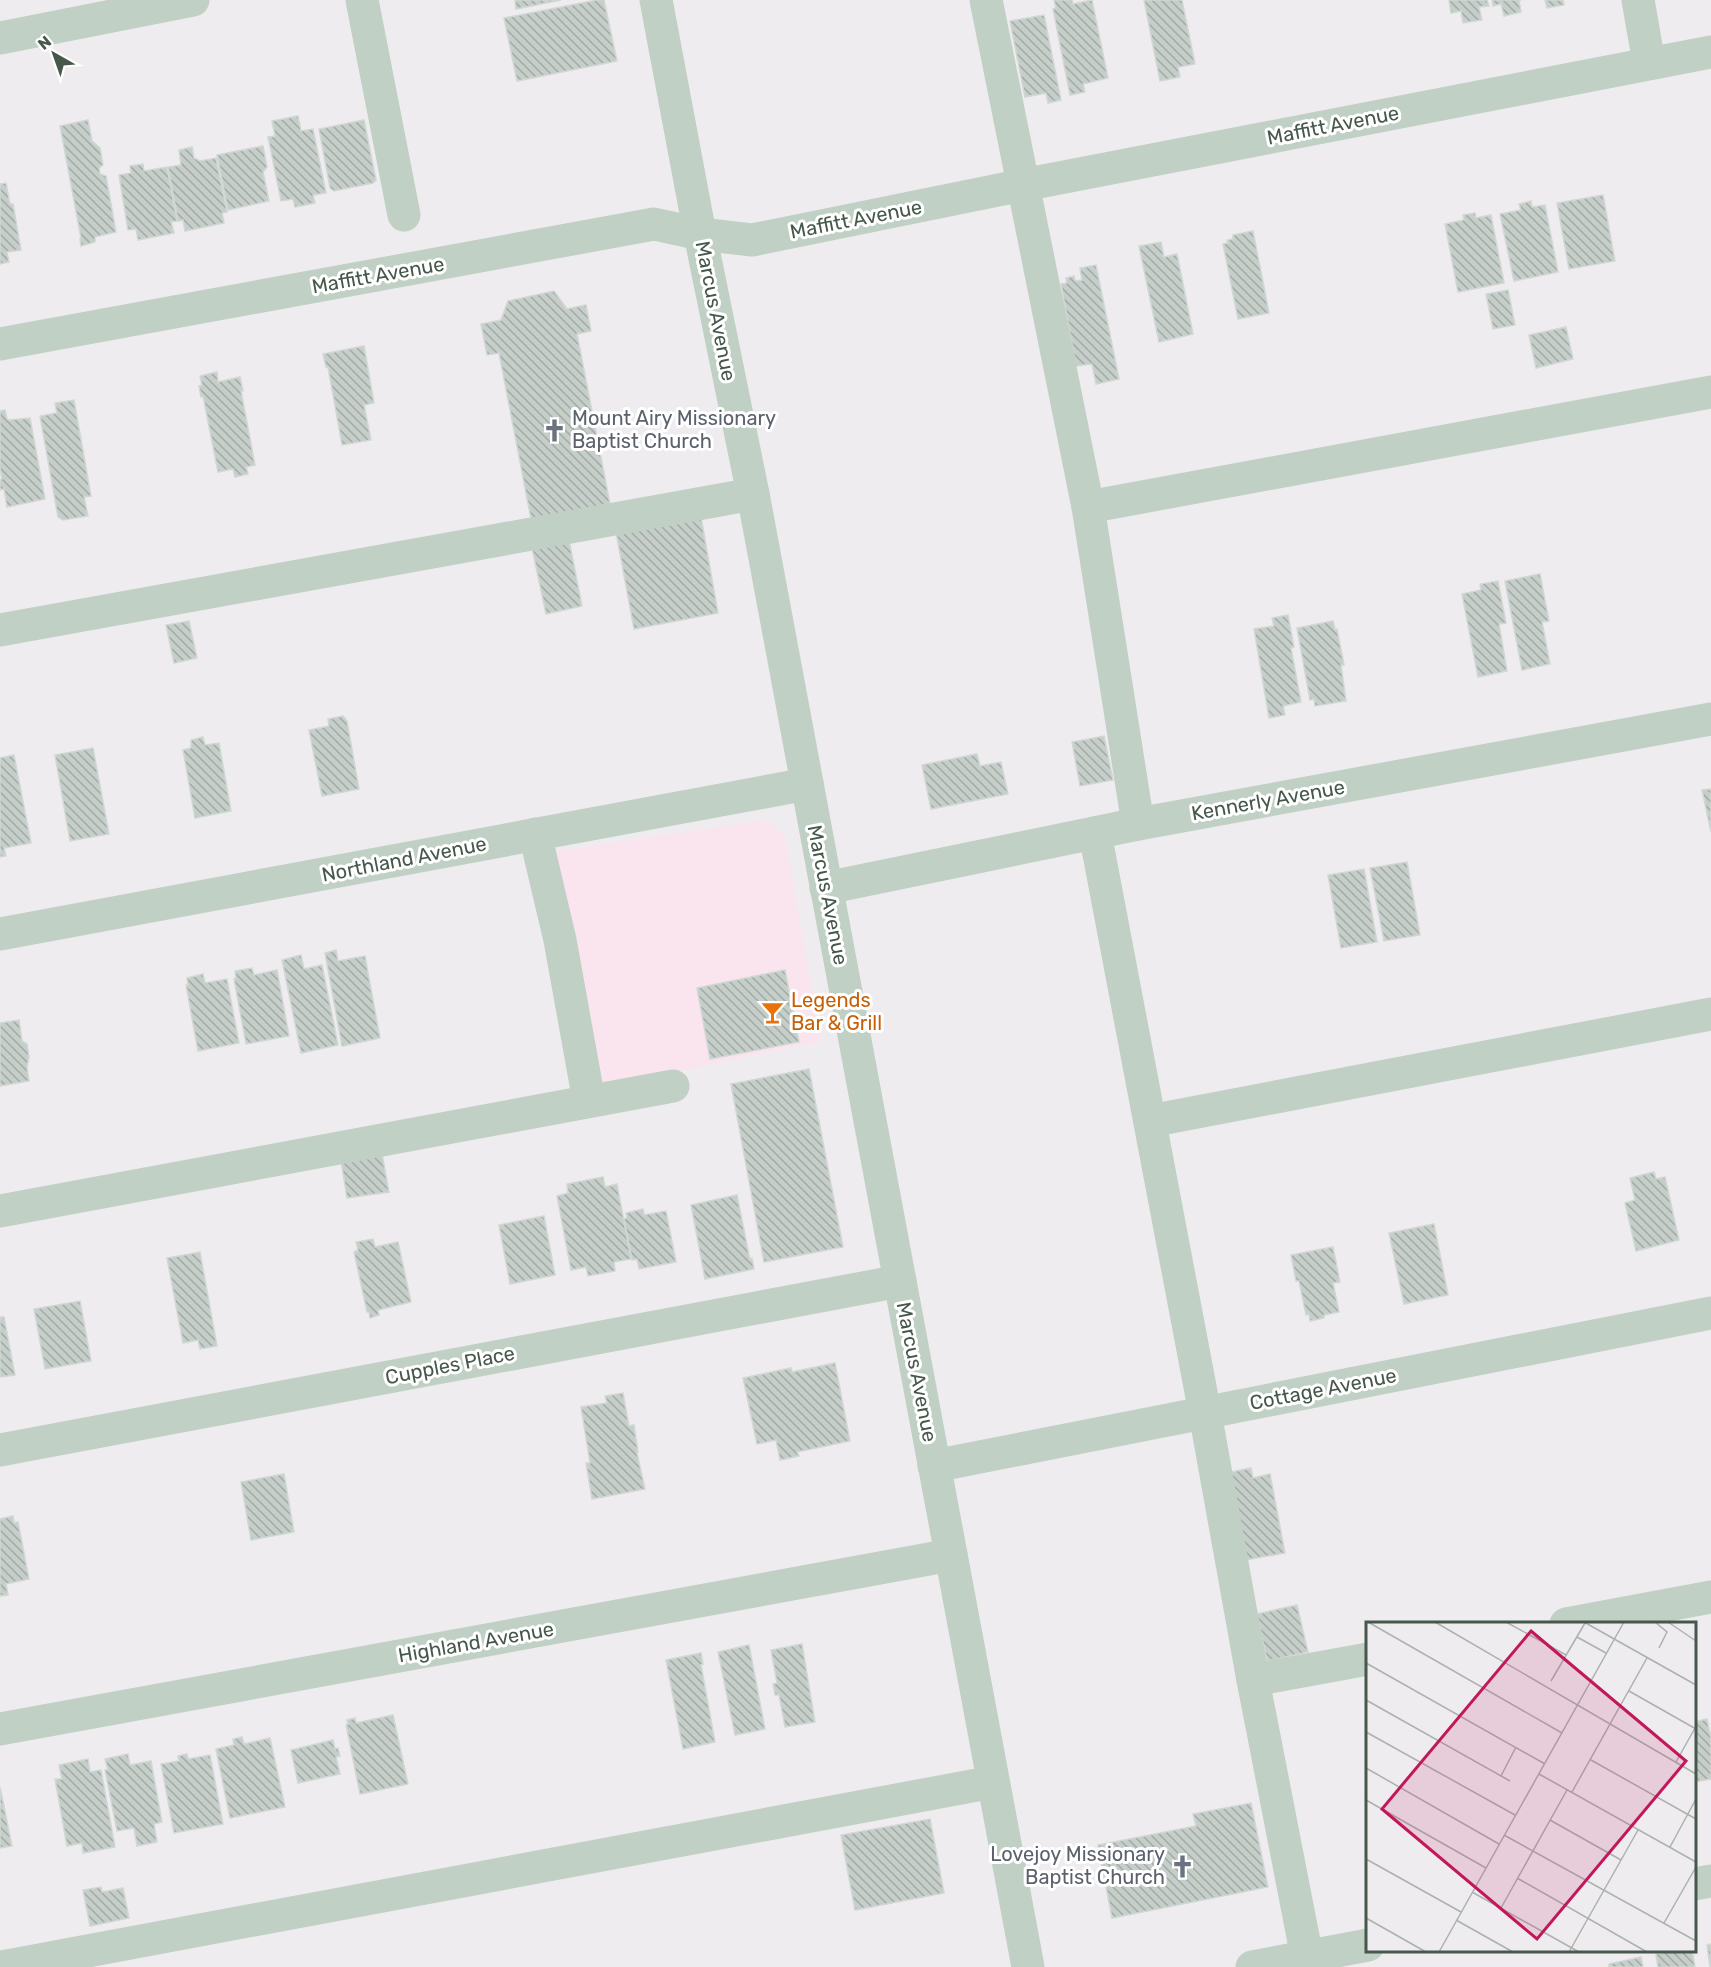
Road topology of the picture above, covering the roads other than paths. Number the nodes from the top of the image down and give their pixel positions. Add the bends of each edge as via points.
1 (193, 0) edge
2 (362, 0) edge
3 (656, 0) edge
4 (986, 0) edge
5 (1638, 0) edge
6 (0, 38) edge
7 (1711, 52) edge
8 (1649, 63) junction
9 (1023, 185) junction
10 (404, 215) dead end
11 (700, 234) junction
12 (0, 344) edge
13 (1711, 392) edge
14 (753, 494) junction
15 (1088, 507) junction
16 (0, 630) edge
17 (1711, 719) edge
18 (807, 784) junction
19 (1138, 824) junction
20 (1095, 833) junction
21 (535, 834) junction
22 (826, 888) junction
23 (0, 934) edge
24 (1711, 1014) edge
25 (673, 1086) dead end
26 (589, 1101) junction
27 (1150, 1121) junction
28 (0, 1212) edge
29 (900, 1281) junction
30 (1711, 1313) edge
31 (1205, 1413) junction
32 (0, 1450) edge
33 (934, 1466) junction
34 (951, 1555) junction
35 (1711, 1597) edge
36 (1572, 1622) edge
37 (1366, 1659) edge
38 (1253, 1680) junction
39 (0, 1729) edge
40 (993, 1782) junction
41 (1711, 1881) edge
42 (1696, 1884) edge
43 (1366, 1945) edge
44 (1307, 1957) junction
45 (2, 1967) edge
46 (1028, 1967) edge
47 (1252, 1967) edge

1 - 6 street
2 - 10 street
3 - 11 street, Marcus Avenue
4 - 9 street
5 - 8 street
7 - 8 street, Maffitt Avenue
8 - 9 street, Maffitt Avenue
9 - 11 street, Maffitt Avenue via 752,240
9 - 15 street
11 - 12 street, Maffitt Avenue via 654,224
11 - 14 street, Marcus Avenue
13 - 15 street
14 - 16 street
14 - 18 street, Marcus Avenue
15 - 19 street
17 - 19 street, Kennerly Avenue
18 - 21 street, Northland Avenue
18 - 22 street, Marcus Avenue
19 - 20 street, Kennerly Avenue
20 - 22 street, Kennerly Avenue
20 - 27 street
21 - 23 street, Northland Avenue
21 - 26 street via 560,940
22 - 29 street, Marcus Avenue
24 - 27 street
25 - 26 street
26 - 28 street
27 - 31 street
29 - 32 street, Cupples Place
29 - 33 street, Marcus Avenue
30 - 31 street, Cottage Avenue
31 - 33 street, Cottage Avenue
31 - 38 street
33 - 34 street, Marcus Avenue
34 - 39 street, Highland Avenue
34 - 40 street, Marcus Avenue
35 - 36 street
37 - 38 street
38 - 44 street
40 - 45 street
40 - 46 street, Marcus Avenue
41 - 42 street
43 - 44 street
44 - 47 street

